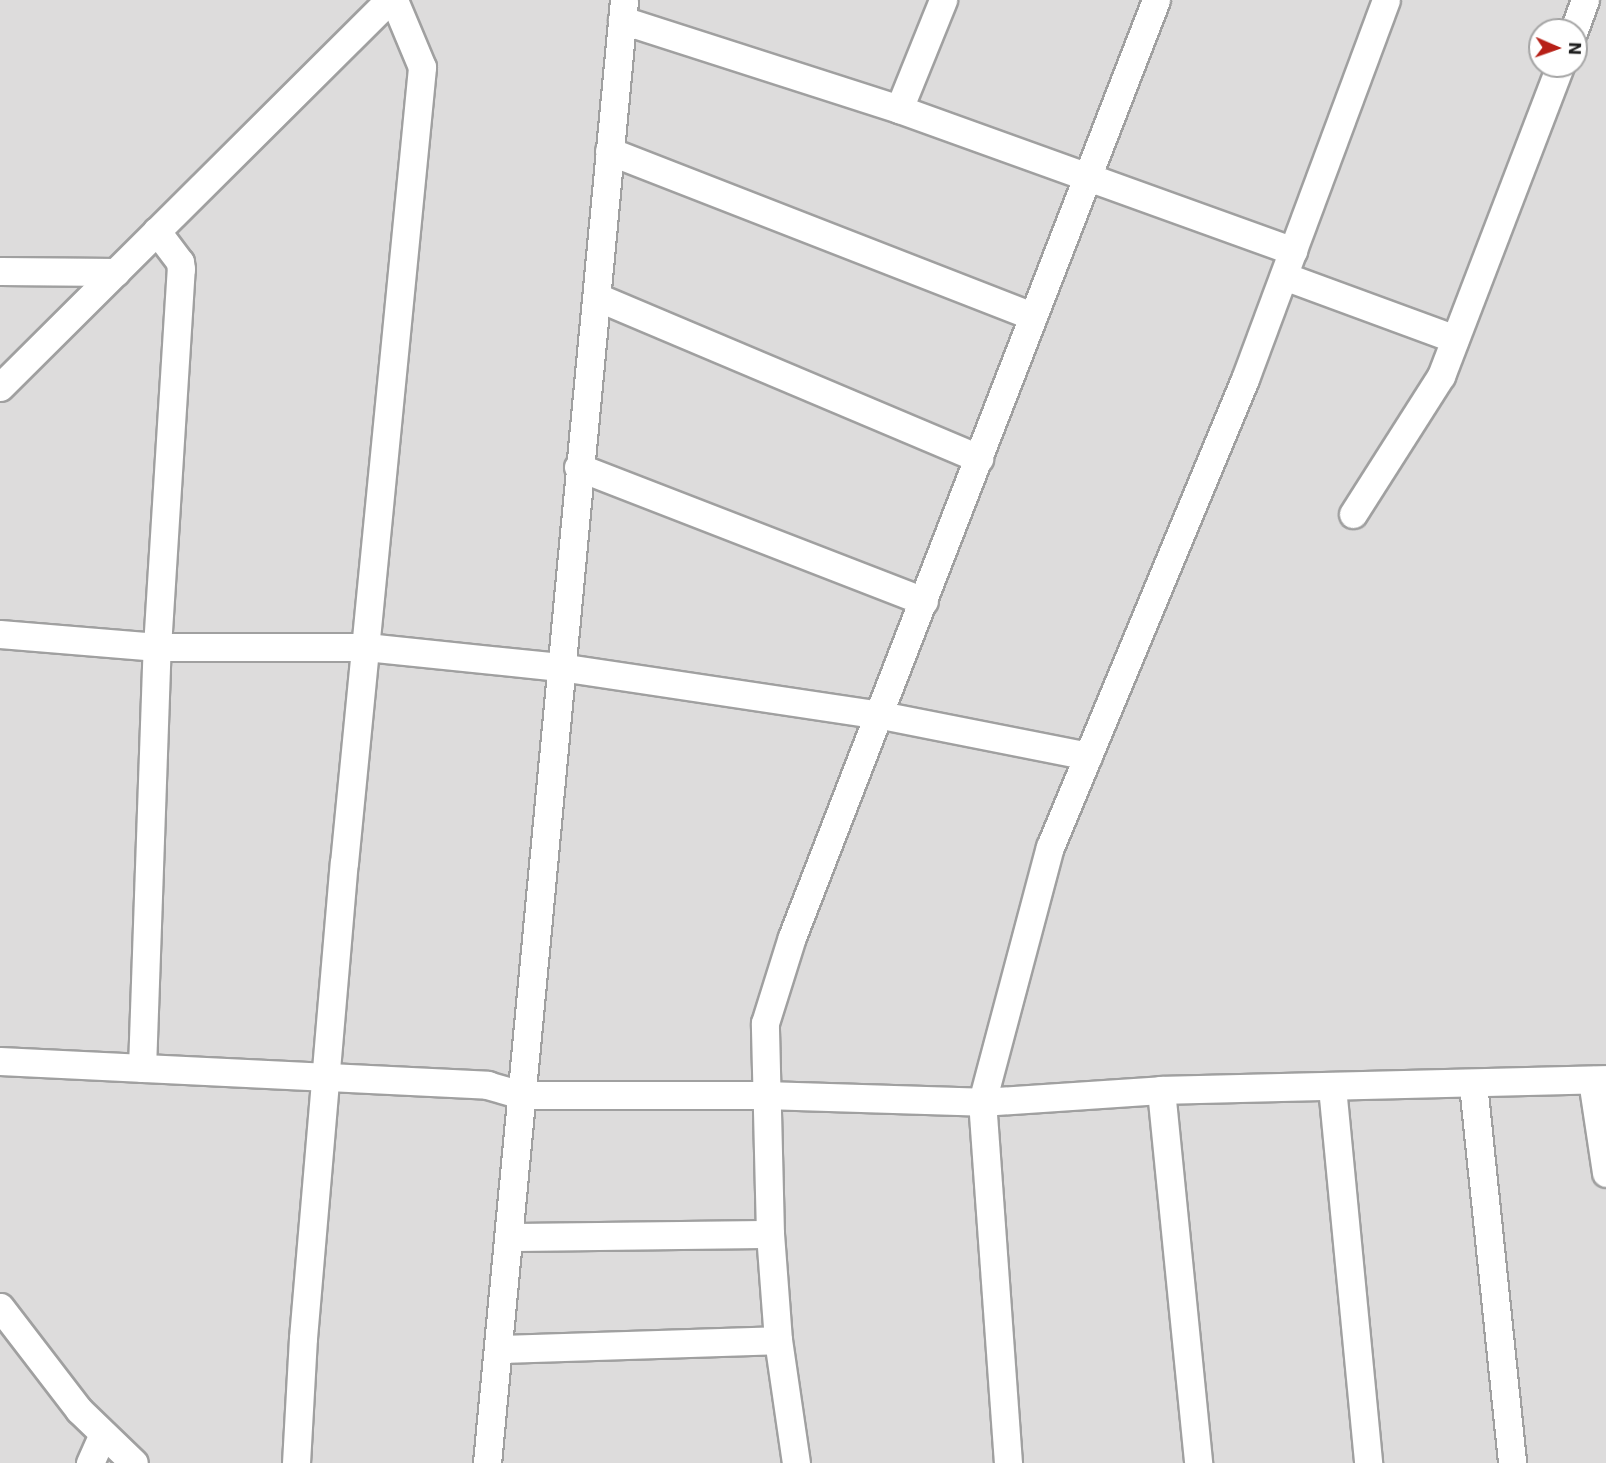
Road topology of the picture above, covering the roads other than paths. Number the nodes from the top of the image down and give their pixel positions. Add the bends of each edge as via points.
1 (392, 0) edge
2 (943, 0) edge
3 (1156, 0) edge
4 (1386, 0) edge
5 (1585, 0) edge
6 (623, 10) edge
7 (1578, 18) edge
8 (1555, 78) edge
9 (899, 109) junction
10 (609, 151) junction
11 (1086, 176) junction
12 (156, 231) junction
13 (1293, 251) junction
14 (0, 271) edge
15 (116, 272) junction
16 (1284, 276) junction
17 (597, 297) junction
18 (1032, 316) junction
19 (1455, 339) junction
20 (0, 387) edge
21 (979, 458) junction
22 (578, 467) junction
23 (1353, 514) dead end
24 (924, 601) junction
25 (0, 634) edge
26 (157, 647) junction
27 (366, 647) junction
28 (560, 667) junction
29 (881, 715) junction
30 (1088, 756) junction
31 (0, 1061) edge
32 (142, 1068) junction
33 (326, 1077) junction
34 (1599, 1079) edge
35 (1473, 1084) junction
36 (1332, 1087) junction
37 (1161, 1090) junction
38 (523, 1095) junction
39 (764, 1095) junction
40 (982, 1102) junction
41 (1606, 1173) edge
42 (770, 1234) junction
43 (509, 1237) junction
44 (0, 1306) edge
45 (778, 1340) junction
46 (499, 1349) junction
47 (103, 1434) junction
48 (90, 1463) edge
49 (134, 1463) edge
50 (296, 1463) edge
51 (487, 1463) edge
52 (796, 1463) edge
53 (1008, 1463) edge
54 (1198, 1463) edge
55 (1368, 1463) edge
56 (1512, 1463) edge

1 - 12 street
1 - 27 street via 422,67
2 - 9 street
3 - 11 street
4 - 13 street
5 - 7 street
6 - 9 street
6 - 10 street
8 - 19 street
9 - 11 street
10 - 17 street
10 - 18 street
11 - 13 street
11 - 18 street
12 - 15 street
12 - 26 street via 180,262 181,269
13 - 16 street
14 - 15 street
15 - 20 street
16 - 19 street
16 - 30 street
17 - 21 street
17 - 22 street
18 - 21 street
19 - 23 street via 1441,376
21 - 24 street
22 - 24 street
22 - 28 street
24 - 29 street
25 - 26 street
26 - 27 street
26 - 32 street
27 - 28 street
27 - 33 street
28 - 29 street
28 - 38 street
29 - 30 street
29 - 39 street via 792,937 765,1023
30 - 40 street via 1050,847
31 - 32 street
32 - 33 street
33 - 38 street via 487,1085
33 - 50 street
34 - 35 street
34 - 41 street
35 - 36 street
35 - 56 street
36 - 37 street
36 - 55 street
37 - 40 street
37 - 54 street
38 - 39 street
38 - 43 street
39 - 40 street
39 - 42 street
40 - 53 street
42 - 43 street
42 - 45 street
43 - 46 street
44 - 47 street via 78,1410
45 - 46 street
45 - 52 street
46 - 51 street
47 - 48 street
47 - 49 street

